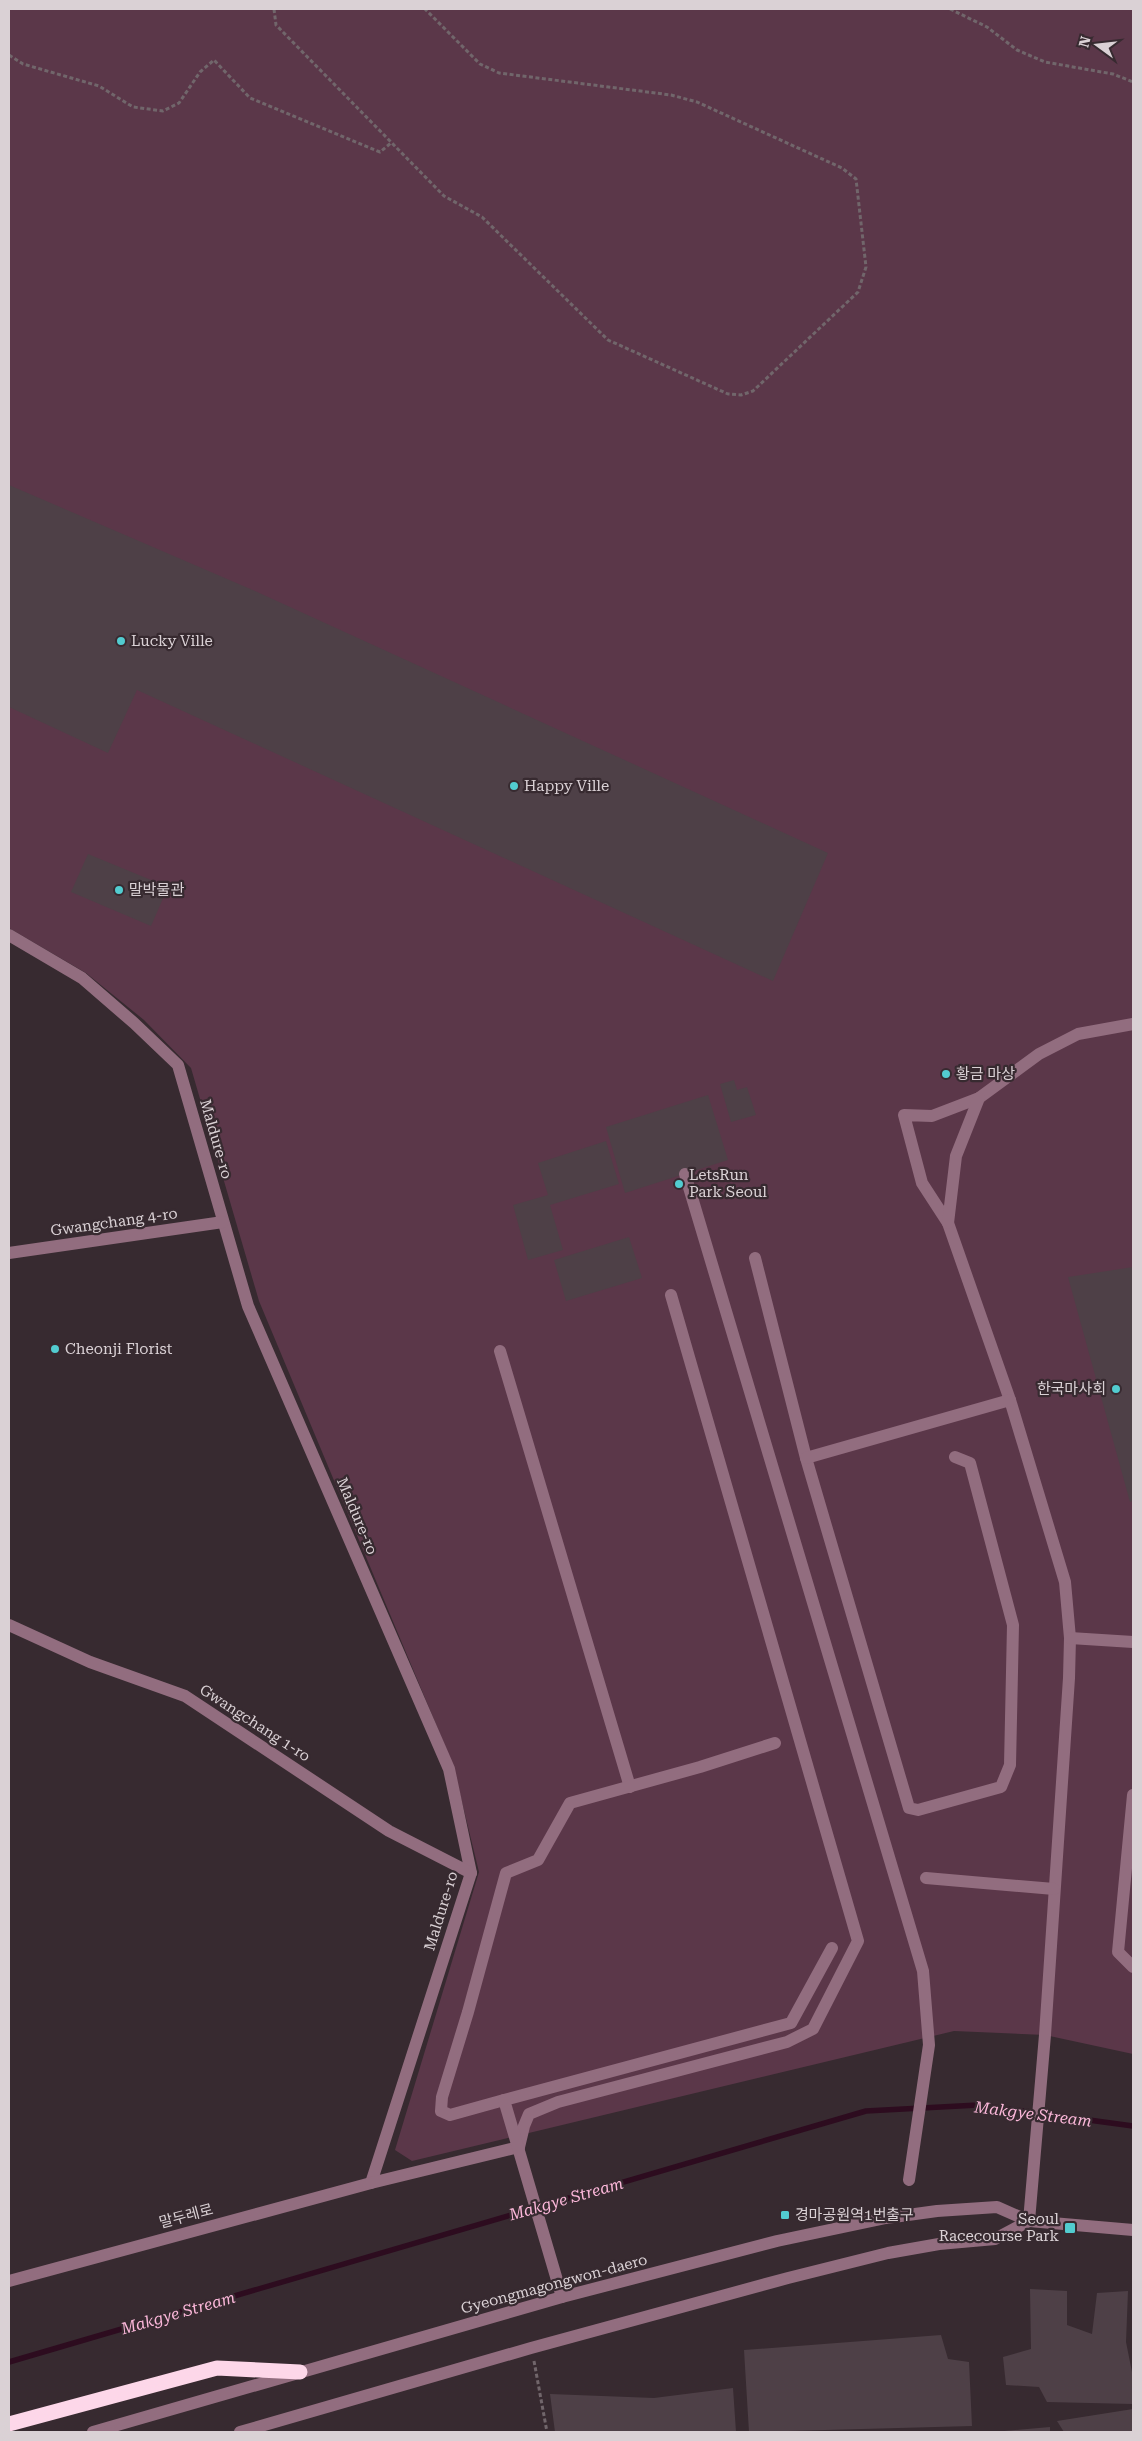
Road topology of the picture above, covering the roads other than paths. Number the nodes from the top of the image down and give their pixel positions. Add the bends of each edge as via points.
1 (9, 935) edge
2 (1133, 1024) edge
3 (978, 1098) junction
4 (685, 1174) dead end
5 (223, 1222) junction
6 (948, 1224) junction
7 (9, 1253) edge
8 (755, 1258) dead end
9 (671, 1295) dead end
10 (500, 1351) dead end
11 (1010, 1400) junction
12 (955, 1457) dead end
13 (806, 1458) junction
14 (9, 1625) edge
15 (1070, 1638) junction
16 (1133, 1642) edge
17 (775, 1743) dead end
18 (630, 1786) junction
19 (1133, 1795) edge
20 (471, 1874) junction
21 (926, 1878) dead end
22 (1054, 1889) junction
23 (832, 1948) dead end
24 (1133, 1967) edge
25 (504, 2100) junction
26 (519, 2147) junction
27 (909, 2180) dead end
28 (371, 2183) junction
29 (1029, 2221) junction
30 (1133, 2230) edge
31 (9, 2281) edge
32 (562, 2297) junction
33 (300, 2372) junction
34 (9, 2424) edge
35 (93, 2432) edge
36 (240, 2432) edge

1 - 5 street, Maldure-ro via 82,978 178,1065
2 - 3 street via 1078,1034 1039,1054
3 - 6 street via 956,1156
3 - 6 street via 932,1116 904,1115 922,1183
4 - 27 street via 923,1971 929,2045
5 - 7 street, Gwangchang 4-ro
5 - 20 street, Maldure-ro via 248,1306 450,1769
6 - 11 street
8 - 13 street
9 - 26 street via 858,1941 813,2030 787,2042 558,2102 529,2114
10 - 18 street
11 - 13 street
11 - 15 street via 1064,1582
12 - 13 street via 970,1463 1013,1625 1010,1765 1001,1787 918,1810 909,1808
14 - 20 street, Gwangchang 1-ro via 90,1662 185,1696 389,1831
15 - 16 street
15 - 22 street via 1070,1678
17 - 18 street
18 - 25 street via 570,1803 538,1860 506,1873 440,2111 450,2115
19 - 24 street via 1118,1952
20 - 28 street, Maldure-ro
21 - 22 street
22 - 29 street
23 - 25 street via 791,2023
25 - 26 street
26 - 28 street, 말두레로
26 - 32 street
28 - 31 street, 말두레로
29 - 30 street, Gyeongmagongwon-daero
29 - 32 street, Gyeongmagongwon-daero via 997,2207 886,2218 777,2241
29 - 36 street via 995,2239 888,2253 531,2348
32 - 33 street, Gyeongmagongwon-daero
33 - 34 highway via 218,2368
33 - 35 street, Gyeongmagongwon-daero

